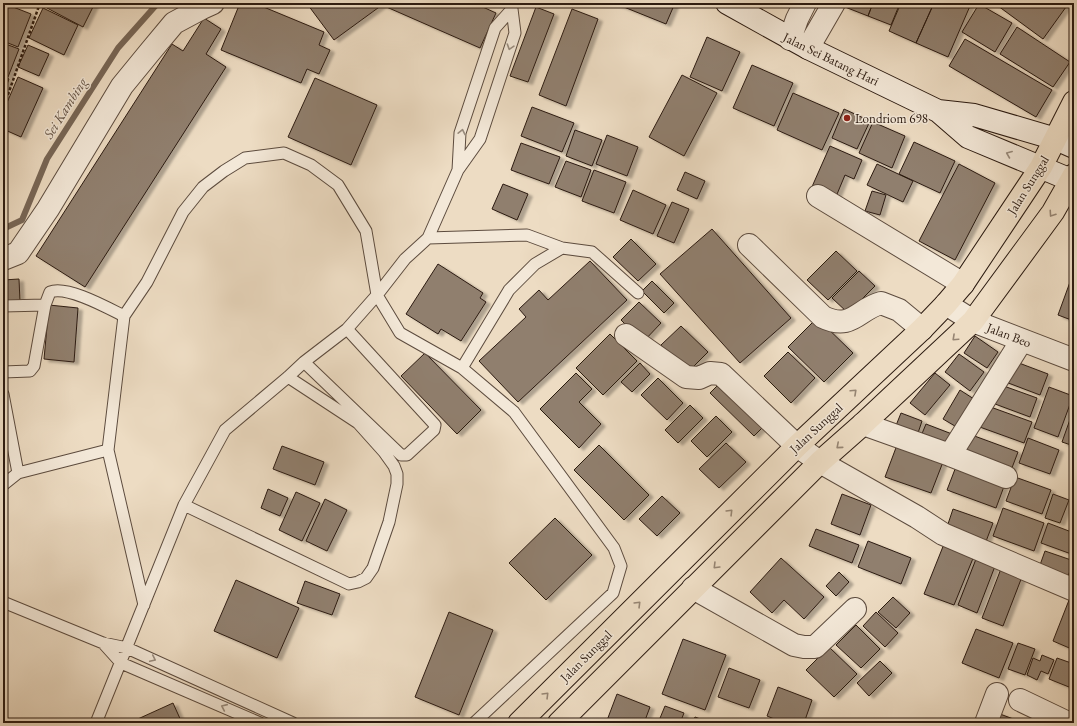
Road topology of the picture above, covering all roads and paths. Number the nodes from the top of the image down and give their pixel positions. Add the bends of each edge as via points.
1 (40, 3) edge
2 (213, 3) edge
3 (727, 3) edge
4 (804, 3) edge
5 (834, 3) edge
6 (799, 44) junction
7 (1074, 102) edge
8 (3, 109) edge
9 (938, 111) junction
10 (1065, 143) edge
11 (1041, 167) junction
12 (458, 170) junction
13 (1073, 178) edge
14 (818, 196) dead end
15 (428, 238) junction
16 (749, 244) dead end
17 (562, 248) junction
18 (3, 259) edge
19 (964, 284) junction
20 (638, 293) dead end
21 (378, 295) junction
22 (946, 304) junction
23 (3, 306) edge
24 (45, 306) junction
25 (124, 316) junction
26 (973, 321) junction
27 (347, 329) junction
28 (922, 329) junction
29 (626, 335) dead end
30 (1022, 340) junction
31 (1074, 360) edge
32 (304, 362) junction
33 (462, 368) junction
34 (3, 372) edge
35 (288, 377) junction
36 (3, 394) edge
37 (863, 424) junction
38 (797, 446) junction
39 (108, 450) junction
40 (950, 455) junction
41 (820, 462) junction
42 (18, 473) junction
43 (1006, 477) dead end
44 (3, 485) edge
45 (184, 505) junction
46 (693, 588) junction
47 (1074, 590) edge
48 (3, 602) edge
49 (144, 605) junction
50 (855, 609) dead end
51 (103, 643) junction
52 (128, 648) junction
53 (121, 662) junction
54 (997, 694) dead end
55 (1020, 700) dead end
56 (96, 723) edge
57 (260, 723) edge
58 (293, 723) edge
59 (474, 723) edge
60 (518, 723) edge
61 (559, 723) edge
62 (986, 723) edge
63 (1068, 723) edge

1 - 8 path
2 - 18 street via 174,23 149,53 122,86 48,210 18,253
3 - 6 street, Jalan Sei Batang Hari
4 - 6 street via 797,20
5 - 6 street
6 - 9 street, Jalan Sei Batang Hari
7 - 10 main road, Jalan Sunggal
9 - 10 street, Jalan Sei Batang Hari via 974,115
11 -> 9 street, Jalan Sei Batang Hari via 968,137
10 - 11 main road, Jalan Sunggal
11 - 13 street, Jalan Sei Batang Hari
11 - 19 main road, Jalan Sunggal
12 -> 12 lane via 460,133 495,28 512,9 515,33 480,139
12 - 15 lane
13 -> 26 main road via 1054,212
14 - 19 street
15 - 17 lane via 527,235
15 - 21 lane via 405,259
16 - 28 street via 822,317 830,320 852,320 881,303 899,310
17 - 20 lane via 592,252
17 - 33 lane via 535,264 509,290
19 - 22 main road, Jalan Sunggal
21 - 25 lane via 366,231 338,185 311,165 284,153 244,158 203,187 183,212 147,282
21 - 27 lane
21 - 33 lane via 400,333
22 - 26 street, Jalan Beo
22 - 28 main road, Jalan Sunggal
23 - 24 lane
24 - 25 lane via 50,292 54,290 95,301
24 - 34 lane via 34,366 30,371
25 - 39 lane
26 - 30 street, Jalan Beo
26 -> 37 main road
27 - 32 lane
27 - 32 lane via 435,424 434,430 407,455 401,455
38 -> 28 main road, Jalan Sunggal
29 - 38 street via 686,377 699,378 710,372 721,374
30 - 31 street, Jalan Beo
30 - 40 street
32 - 35 lane
33 - 59 lane via 514,412 614,548 621,566 613,592
35 - 45 lane via 225,430
35 - 45 lane via 358,424 394,466 397,484 389,522 373,568 366,578 349,584
36 - 42 lane
37 - 40 street
37 -> 41 main road
38 - 41 street
60 -> 38 main road, Jalan Sunggal
39 - 42 lane
39 - 49 lane
40 - 43 street
41 -> 46 main road
41 - 47 street via 943,534
42 - 44 lane
45 - 49 lane
46 - 50 street via 794,644 804,647 815,646
46 - 61 main road
48 - 51 lane
49 - 52 lane
51 - 52 lane
51 - 53 lane
52 - 53 lane
52 -> 58 lane
53 - 56 lane
57 -> 53 lane
54 - 62 street
55 - 63 street

